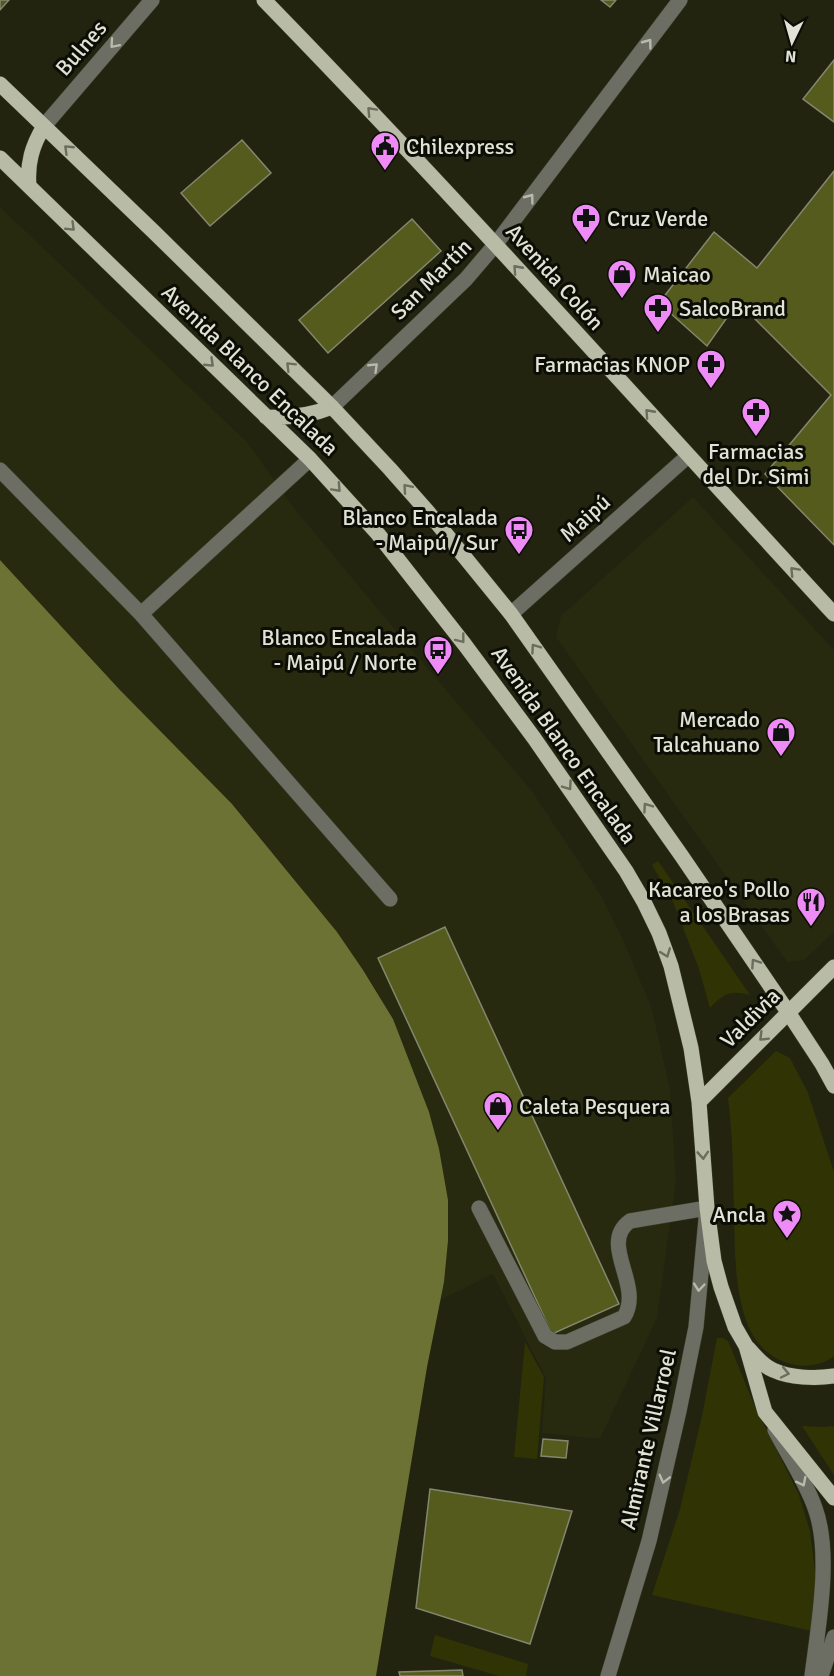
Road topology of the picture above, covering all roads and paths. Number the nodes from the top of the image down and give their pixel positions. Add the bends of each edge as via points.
1 (152, 0) edge
2 (264, 0) edge
3 (680, 0) edge
4 (0, 84) edge
5 (44, 126) junction
6 (0, 158) edge
7 (29, 186) junction
8 (495, 245) junction
9 (332, 407) junction
10 (266, 417) junction
11 (688, 456) junction
12 (310, 459) junction
13 (0, 470) edge
14 (141, 614) junction
15 (511, 614) junction
16 (834, 614) edge
17 (390, 899) dead end
18 (834, 967) edge
19 (788, 1012) junction
20 (834, 1086) edge
21 (699, 1102) junction
22 (479, 1208) dead end
23 (707, 1208) junction
24 (746, 1346) junction
25 (834, 1376) edge
26 (765, 1412) junction
27 (834, 1498) edge
28 (834, 1637) edge
29 (608, 1676) edge
30 (812, 1676) edge
31 (821, 1676) edge

1 -> 5 street, Bulnes
8 -> 2 main road, Avenida Colón
8 -> 3 street, San Martín
4 - 5 main road, Avenida Blanco Encalada
5 - 7 main road via 30,155
9 -> 5 main road, Avenida Blanco Encalada
6 - 7 main road, Avenida Blanco Encalada
7 -> 10 main road, Avenida Blanco Encalada
9 -> 8 street, San Martín via 466,279
11 -> 8 main road, Avenida Colón
9 - 10 main road via 305,416
15 -> 9 main road, Avenida Blanco Encalada via 428,512
10 - 12 main road, Avenida Blanco Encalada
11 - 15 street, Maipú
16 -> 11 main road, Avenida Colón
12 - 14 street
12 -> 21 main road, Avenida Blanco Encalada via 378,534 465,645 626,872 659,933 671,966 691,1048
13 - 14 street
14 - 17 street
19 -> 15 main road, Avenida Blanco Encalada
18 - 19 main road, Valdivia
19 - 20 main road, Avenida Blanco Encalada
19 -> 21 main road, Valdivia
21 -> 23 main road, Avenida Blanco Encalada
22 - 23 street via 545,1336 555,1342 567,1342 624,1317 627,1311 630,1295 617,1242 623,1226 630,1221
23 - 24 main road, Avenida Blanco Encalada via 721,1287
23 -> 29 street, Almirante Villarroel via 696,1327 679,1411 649,1541
24 -> 25 main road via 771,1370 800,1376
24 - 26 main road, Avenida Blanco Encalada
26 - 27 main road, Avenida Blanco Encalada
26 -> 30 street via 815,1507 821,1529 822,1581
28 - 31 street

